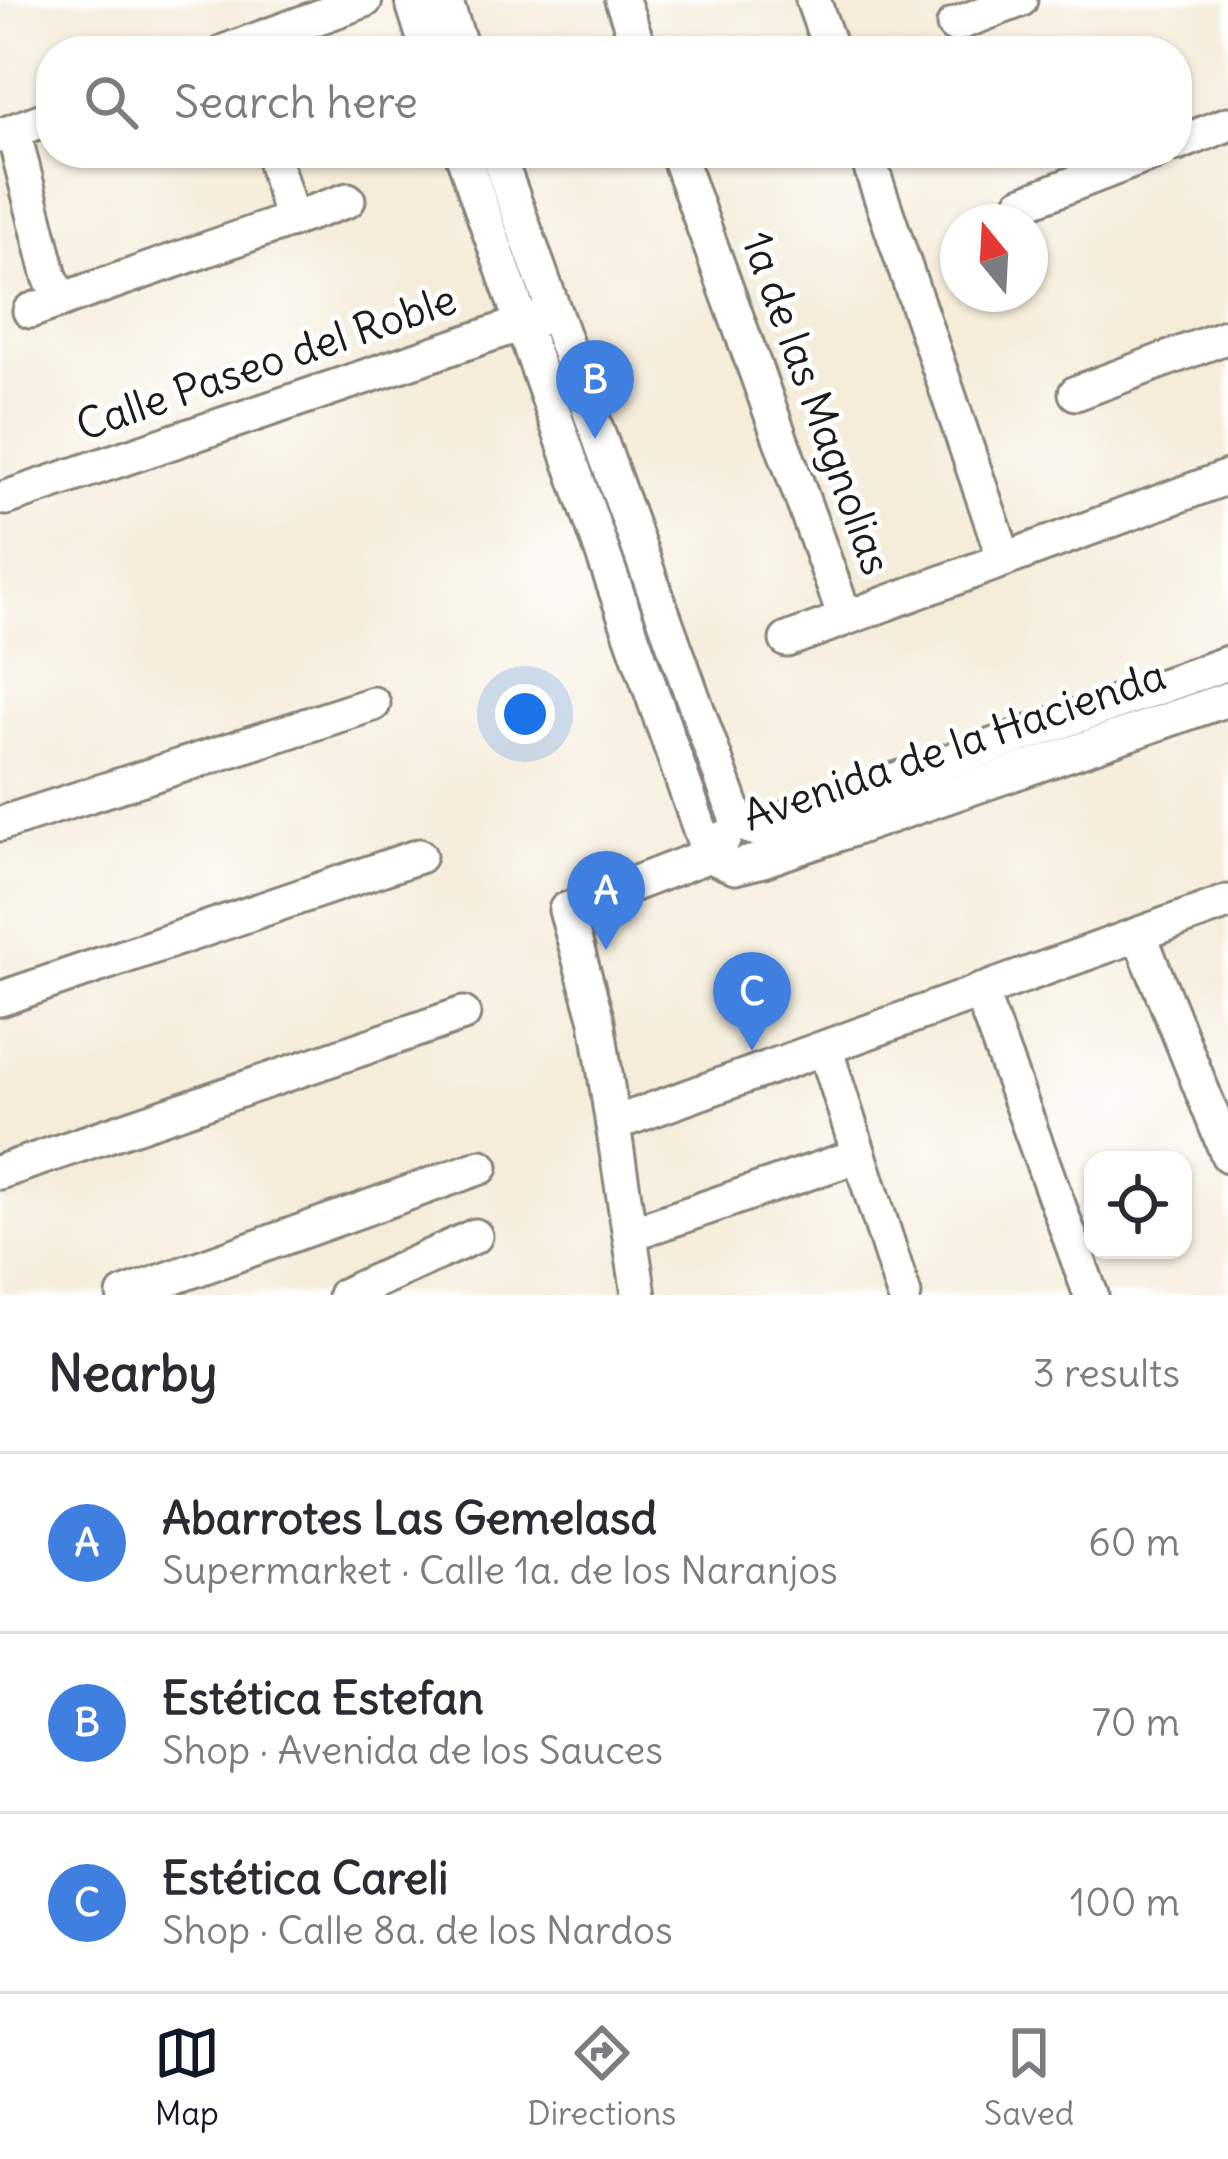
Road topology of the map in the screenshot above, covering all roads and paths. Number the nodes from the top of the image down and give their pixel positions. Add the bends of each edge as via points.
1 (365, 0) edge
2 (412, 0) edge
3 (445, 0) edge
4 (622, 0) edge
5 (813, 0) edge
6 (1021, 0) edge
7 (954, 25) dead end
8 (270, 36) edge
9 (423, 36) edge
10 (457, 36) edge
11 (635, 36) edge
12 (826, 36) edge
13 (1228, 124) edge
14 (9, 133) edge
15 (1192, 138) edge
16 (276, 168) edge
17 (467, 168) edge
18 (502, 168) edge
19 (682, 168) edge
20 (871, 168) edge
21 (1115, 168) edge
22 (348, 200) dead end
23 (1024, 204) edge
24 (292, 220) junction
25 (555, 312) junction
26 (521, 324) junction
27 (1228, 336) edge
28 (1076, 393) dead end
29 (1228, 477) edge
30 (6, 498) dead end
31 (1004, 558) junction
32 (852, 613) junction
33 (787, 640) dead end
34 (1228, 663) edge
35 (1228, 699) edge
36 (373, 704) dead end
37 (738, 823) junction
38 (0, 824) edge
39 (709, 855) junction
40 (419, 856) dead end
41 (1228, 902) edge
42 (1138, 934) junction
43 (980, 991) junction
44 (0, 999) edge
45 (463, 1014) dead end
46 (825, 1048) junction
47 (613, 1124) junction
48 (1228, 1155) edge
49 (857, 1156) junction
50 (481, 1167) dead end
51 (0, 1172) edge
52 (629, 1234) junction
53 (475, 1236) dead end
54 (124, 1295) edge
55 (345, 1295) edge
56 (639, 1295) edge
57 (904, 1295) edge
58 (1091, 1295) edge

1 - 8 street
2 - 9 street
3 - 10 street
4 - 11 street
5 - 12 street
6 - 7 street
13 - 15 street
14 - 24 street via 50,277 46,306
16 - 24 street
17 - 26 street
18 - 25 street
19 - 32 street, 1a de las Magnolias via 842,606
20 - 31 street
21 - 23 street
22 - 24 street
25 - 26 street, Calle Paseo del Roble
25 - 37 street
26 - 30 street, Calle Paseo del Roble
26 - 39 street
27 - 28 street
29 - 31 street
31 - 32 street
32 - 33 street
34 - 37 street, Avenida de la Hacienda via 756,829
35 - 39 street, Avenida de la Hacienda via 763,860 735,867
36 - 38 street
37 - 39 street
39 - 47 street via 566,910 597,1021
40 - 44 street
41 - 42 street
42 - 43 street
42 - 48 street
43 - 46 street
43 - 58 street
45 - 51 street
46 - 47 street
46 - 49 street
47 - 52 street
49 - 52 street
49 - 57 street
50 - 54 street
52 - 56 street
53 - 55 street

